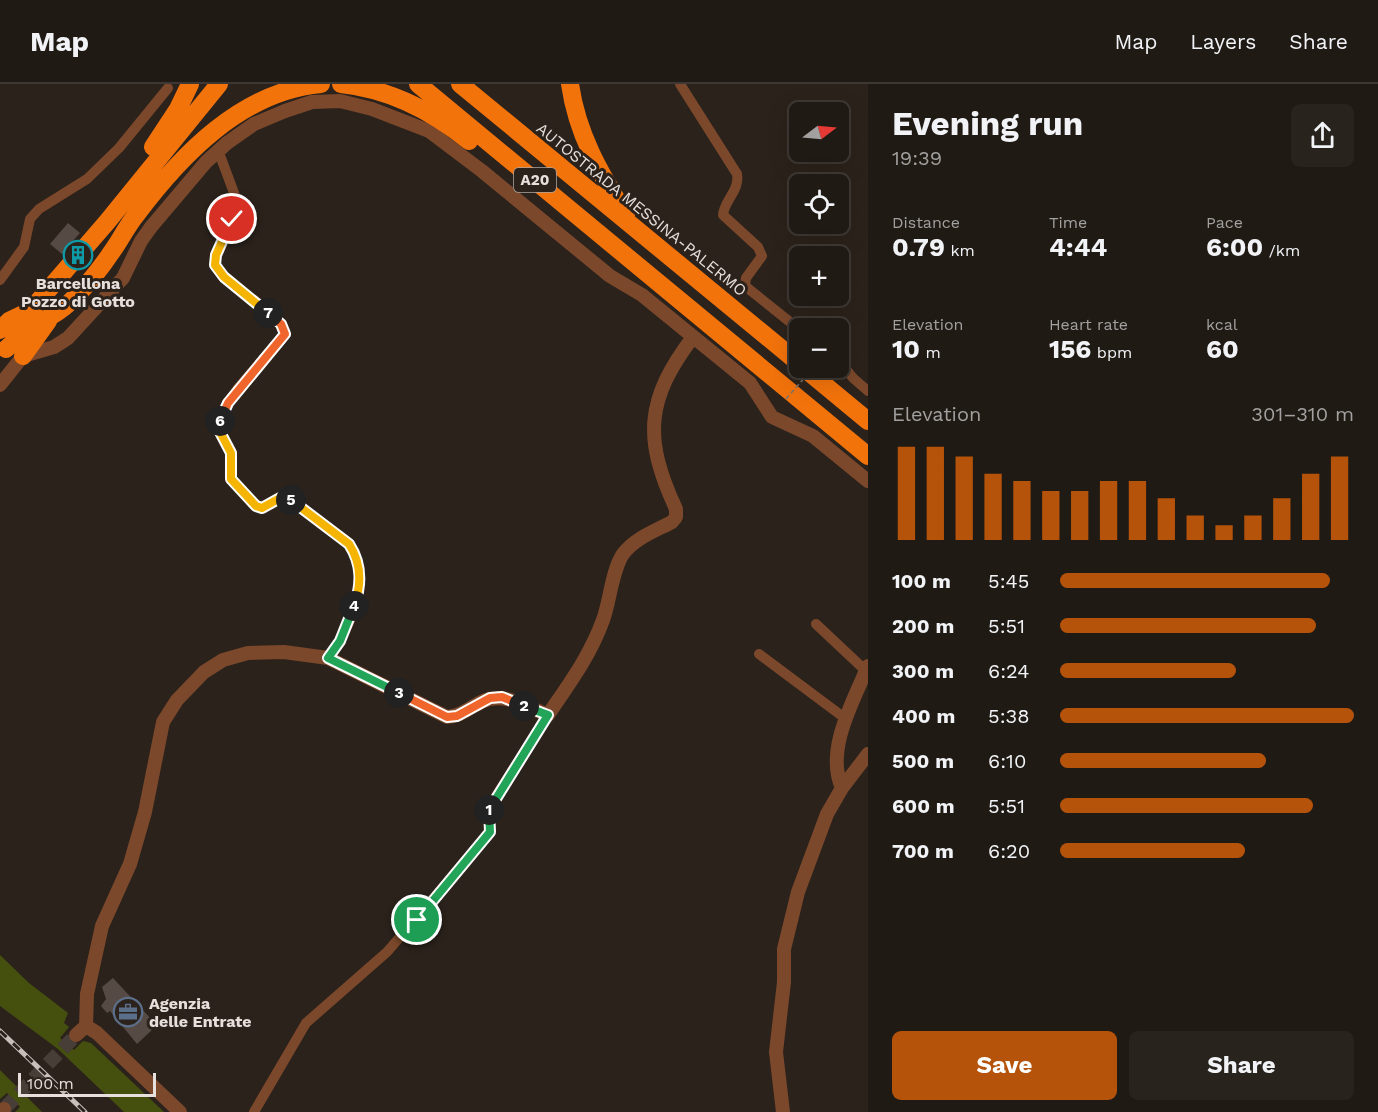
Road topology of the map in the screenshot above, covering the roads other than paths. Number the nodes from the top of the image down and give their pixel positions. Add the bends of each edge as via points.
1 (190, 84) edge
2 (219, 84) edge
3 (230, 84) edge
4 (321, 84) edge
5 (341, 84) edge
6 (418, 84) edge
7 (460, 84) edge
8 (570, 84) edge
9 (680, 84) edge
10 (168, 88) dead end
11 (218, 150) junction
12 (119, 197) junction
13 (137, 213) junction
14 (633, 227) junction
15 (110, 229) junction
16 (652, 277) junction
17 (0, 280) edge
18 (41, 287) junction
19 (30, 310) junction
20 (51, 316) junction
21 (789, 321) edge
22 (4, 326) edge
23 (693, 337) junction
24 (3, 352) edge
25 (789, 355) edge
26 (23, 356) junction
27 (849, 373) edge
28 (816, 378) edge
29 (0, 385) edge
30 (868, 391) edge
31 (868, 421) edge
32 (868, 456) edge
33 (868, 481) edge
34 (816, 624) dead end
35 (759, 654) dead end
36 (328, 658) junction
37 (867, 669) edge
38 (548, 715) junction
39 (846, 719) junction
40 (868, 754) edge
41 (842, 788) junction
42 (180, 1112) edge
43 (254, 1112) edge
44 (783, 1112) edge

1 - 12 highway via 167,127
2 - 12 highway
3 - 15 highway
4 - 13 highway via 275,94 233,116 193,150
5 - 16 highway via 386,94 454,129 613,258
6 - 16 highway, A20
7 - 14 highway, AUTOSTRADA MESSINA-PALERMO / A20
8 - 14 highway via 586,146
9 - 21 street via 737,174 737,186 723,215 758,247 762,256 746,278 745,286
10 - 17 street via 119,148 87,179 30,219 24,247
11 - 23 street via 254,124 320,101 350,103 413,123 482,171 590,260 642,295
11 - 26 street via 151,227 123,278 68,338 54,347
11 - 36 street via 237,201 215,265 224,277 277,320 285,334 228,403 220,432 231,453 231,479 256,506 262,508 280,498 289,499 349,544 354,552 361,579 358,597 340,641
12 - 15 highway
12 - 18 highway
12 - 19 highway via 102,241 48,301
13 - 15 highway
13 - 20 highway via 107,259 68,304
14 - 25 highway, AUTOSTRADA MESSINA-PALERMO / A20
15 - 19 highway
15 - 20 highway
16 - 32 highway, A20
18 - 19 highway
18 - 22 highway
19 - 22 highway
19 - 24 highway
20 - 24 highway
20 - 26 highway
23 - 33 street via 750,382 772,417 813,436
23 - 38 street via 668,373 653,412 658,458 676,517 635,542 622,555 594,641 581,668
26 - 29 street
27 - 30 street
28 - 31 highway
34 - 37 street
35 - 39 street
36 - 38 street via 447,717 457,716 490,698 502,697
36 - 42 street via 284,652 248,653 223,660 204,672 177,700 163,722 130,864 102,926 81,1030 97,1034
37 - 39 street
38 - 43 street via 491,804 490,832 387,952 306,1023
39 - 41 street via 837,763
40 - 41 street
41 - 44 street via 827,814 798,892 784,949 776,1052

